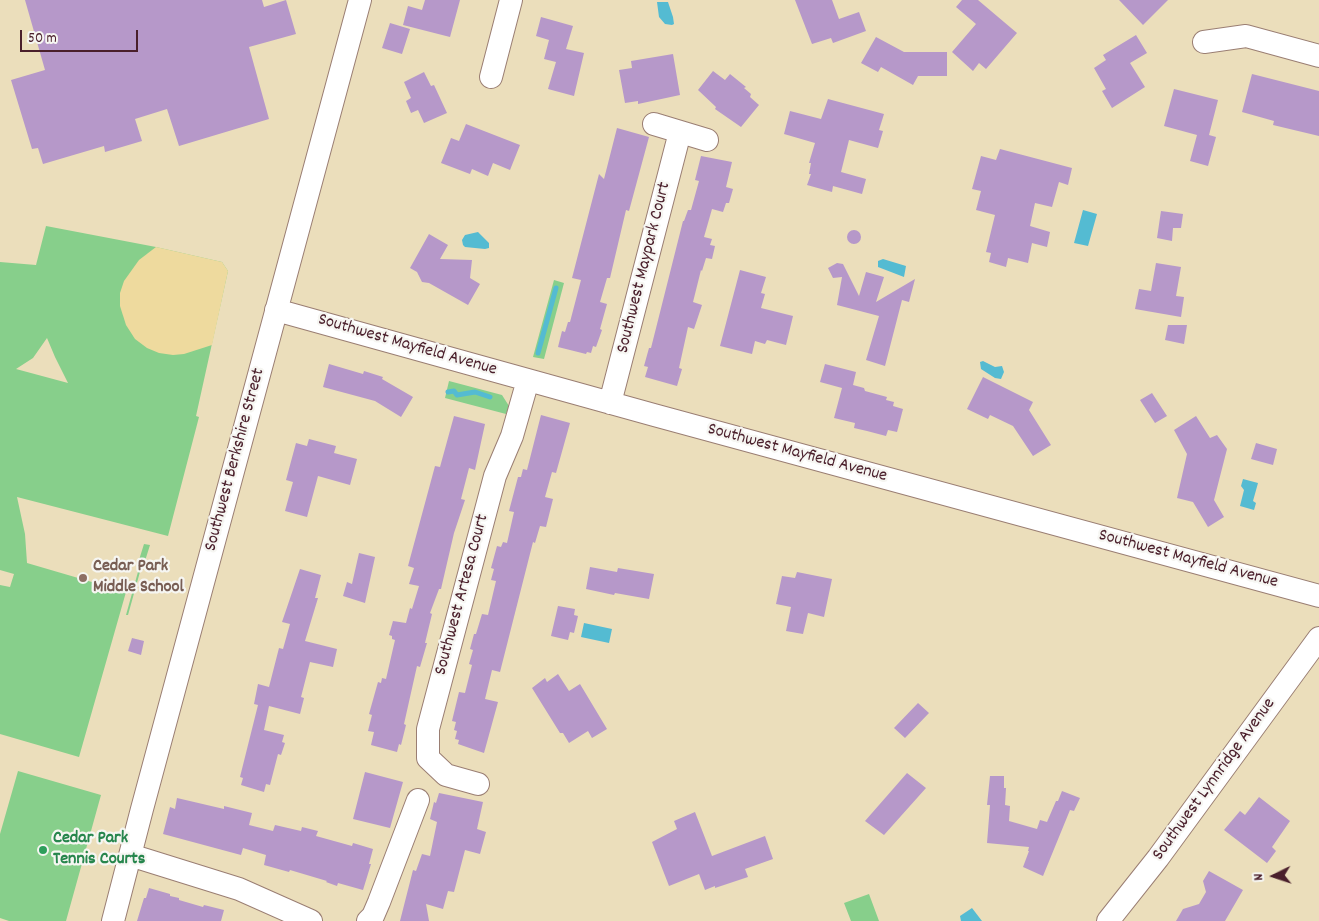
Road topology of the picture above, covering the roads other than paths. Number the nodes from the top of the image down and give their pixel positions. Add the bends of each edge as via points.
1 (360, 0) edge
2 (511, 0) edge
3 (1204, 42) dead end
4 (1319, 56) edge
5 (491, 78) dead end
6 (654, 124) dead end
7 (680, 132) junction
8 (707, 140) dead end
9 (276, 310) junction
10 (528, 380) junction
11 (610, 403) junction
12 (1319, 596) edge
13 (1319, 638) edge
14 (478, 784) dead end
15 (418, 800) dead end
16 (130, 855) junction
17 (113, 921) edge
18 (311, 921) edge
19 (368, 921) edge
20 (1108, 921) edge

1 - 9 street, Southwest Berkshire Street
2 - 5 street
3 - 4 street via 1246,36
6 - 7 street
7 - 8 street
7 - 11 street, Southwest Maypark Court
9 - 10 street, Southwest Mayfield Avenue
9 - 16 street, Southwest Berkshire Street
10 - 11 street, Southwest Mayfield Avenue
10 - 14 street, Southwest Artesa Court via 512,436 495,476 428,729 428,758 446,775
11 - 12 street, Southwest Mayfield Avenue
13 - 20 street, Southwest Lynnridge Avenue
15 - 19 street via 379,902
16 - 17 street, Southwest Berkshire Street
16 - 18 street via 239,889

